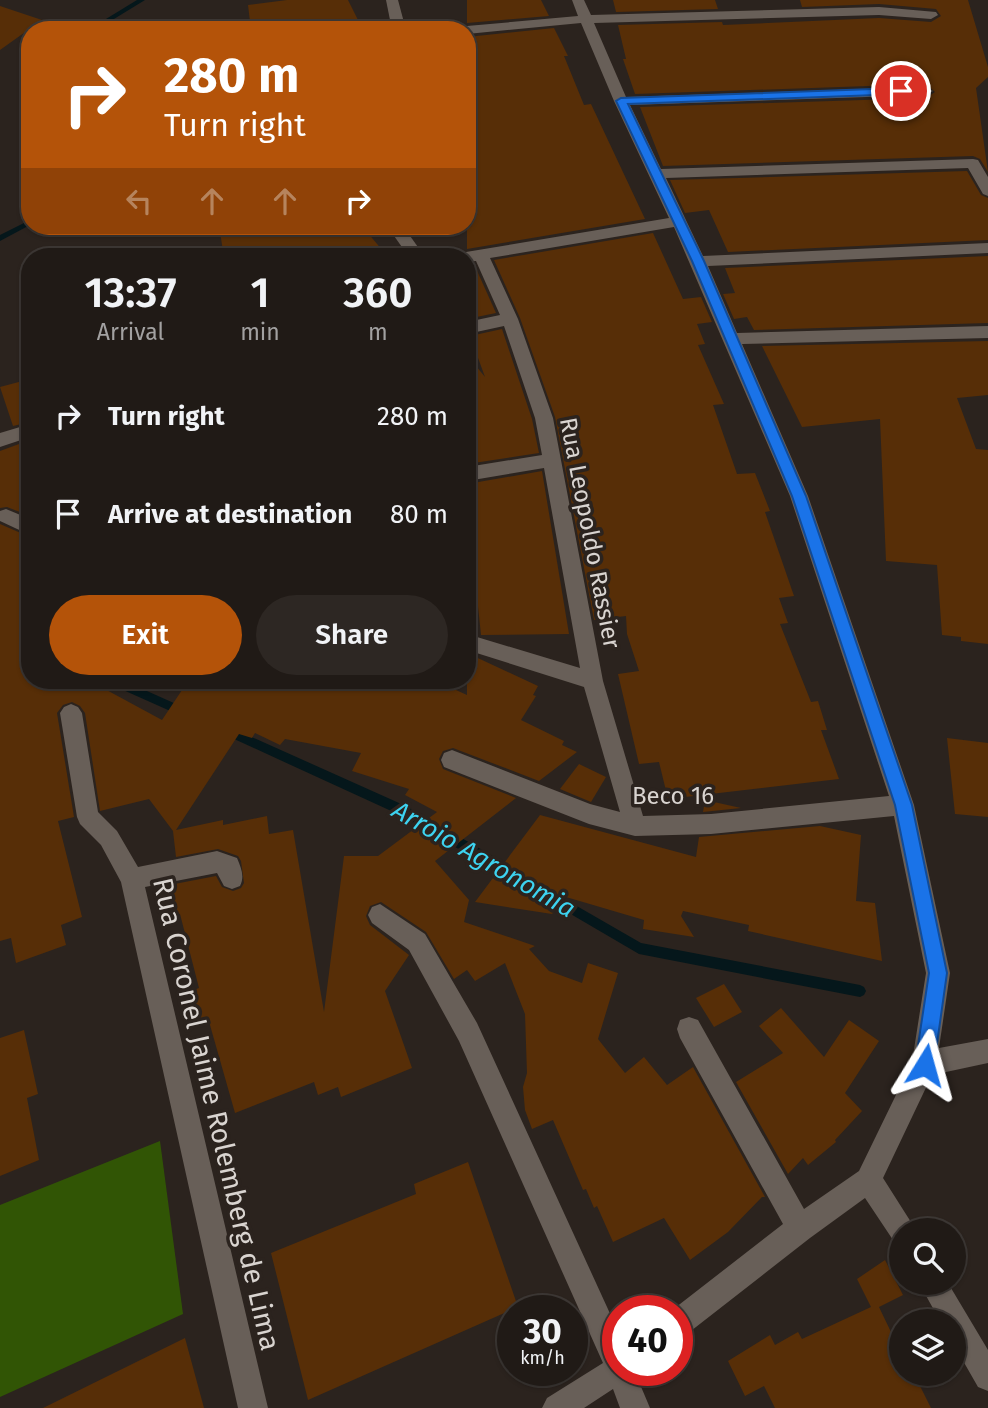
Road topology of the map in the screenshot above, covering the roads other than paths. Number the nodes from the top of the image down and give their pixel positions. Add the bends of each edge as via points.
1 (392, 0) edge
2 (578, 0) edge
3 (880, 6) edge
4 (931, 15) dead end
5 (585, 19) junction
6 (397, 21) edge
7 (476, 29) edge
8 (926, 91) dead end
9 (621, 101) junction
10 (981, 163) edge
11 (657, 174) junction
12 (988, 191) edge
13 (678, 221) junction
14 (988, 248) edge
15 (476, 256) edge
16 (476, 260) edge
17 (698, 261) junction
18 (510, 319) junction
19 (476, 326) edge
20 (988, 332) edge
21 (731, 339) junction
22 (21, 433) edge
23 (0, 440) edge
24 (550, 460) junction
25 (476, 472) edge
26 (6, 516) dead end
27 (21, 524) edge
28 (476, 645) edge
29 (593, 681) junction
30 (71, 713) dead end
31 (452, 760) dead end
32 (903, 805) junction
33 (635, 826) junction
34 (232, 878) dead end
35 (132, 879) junction
36 (380, 915) dead end
37 (689, 1029) dead end
38 (988, 1051) edge
39 (925, 1065) junction
40 (868, 1180) junction
41 (895, 1218) edge
42 (800, 1228) junction
43 (940, 1295) edge
44 (693, 1312) edge
45 (602, 1328) edge
46 (988, 1377) edge
47 (602, 1381) edge
48 (626, 1386) edge
49 (253, 1408) edge
50 (558, 1408) edge
51 (635, 1408) edge

1 - 6 street
2 - 5 street
3 - 4 street
3 - 5 street
5 - 7 street
5 - 9 street
8 - 9 street
9 - 11 street
10 - 11 street
10 - 12 street
11 - 13 street
13 - 15 street
13 - 17 street
14 - 17 street
16 - 18 street, Rua Leopoldo Rassier
17 - 21 street
18 - 19 street
18 - 24 street, Rua Leopoldo Rassier via 544,418
20 - 21 street
21 - 32 street via 799,496
22 - 23 street
24 - 25 street
24 - 29 street, Rua Leopoldo Rassier
26 - 27 street
28 - 29 street
29 - 33 street, Rua Leopoldo Rassier
30 - 35 street, Rua Coronel Jaime Rolemberg de Lima via 88,817 109,838
31 - 33 street, Beco 16 via 589,814
32 - 33 street, Beco 16 via 711,824
32 - 39 street via 938,973
34 - 35 street via 229,866 217,862
35 - 49 street, Rua Coronel Jaime Rolemberg de Lima
36 - 45 street via 417,942 468,1031
37 - 42 street
38 - 39 street
39 - 40 street
40 - 41 street
40 - 42 street
42 - 44 street
43 - 46 street
47 - 50 street
48 - 51 street

